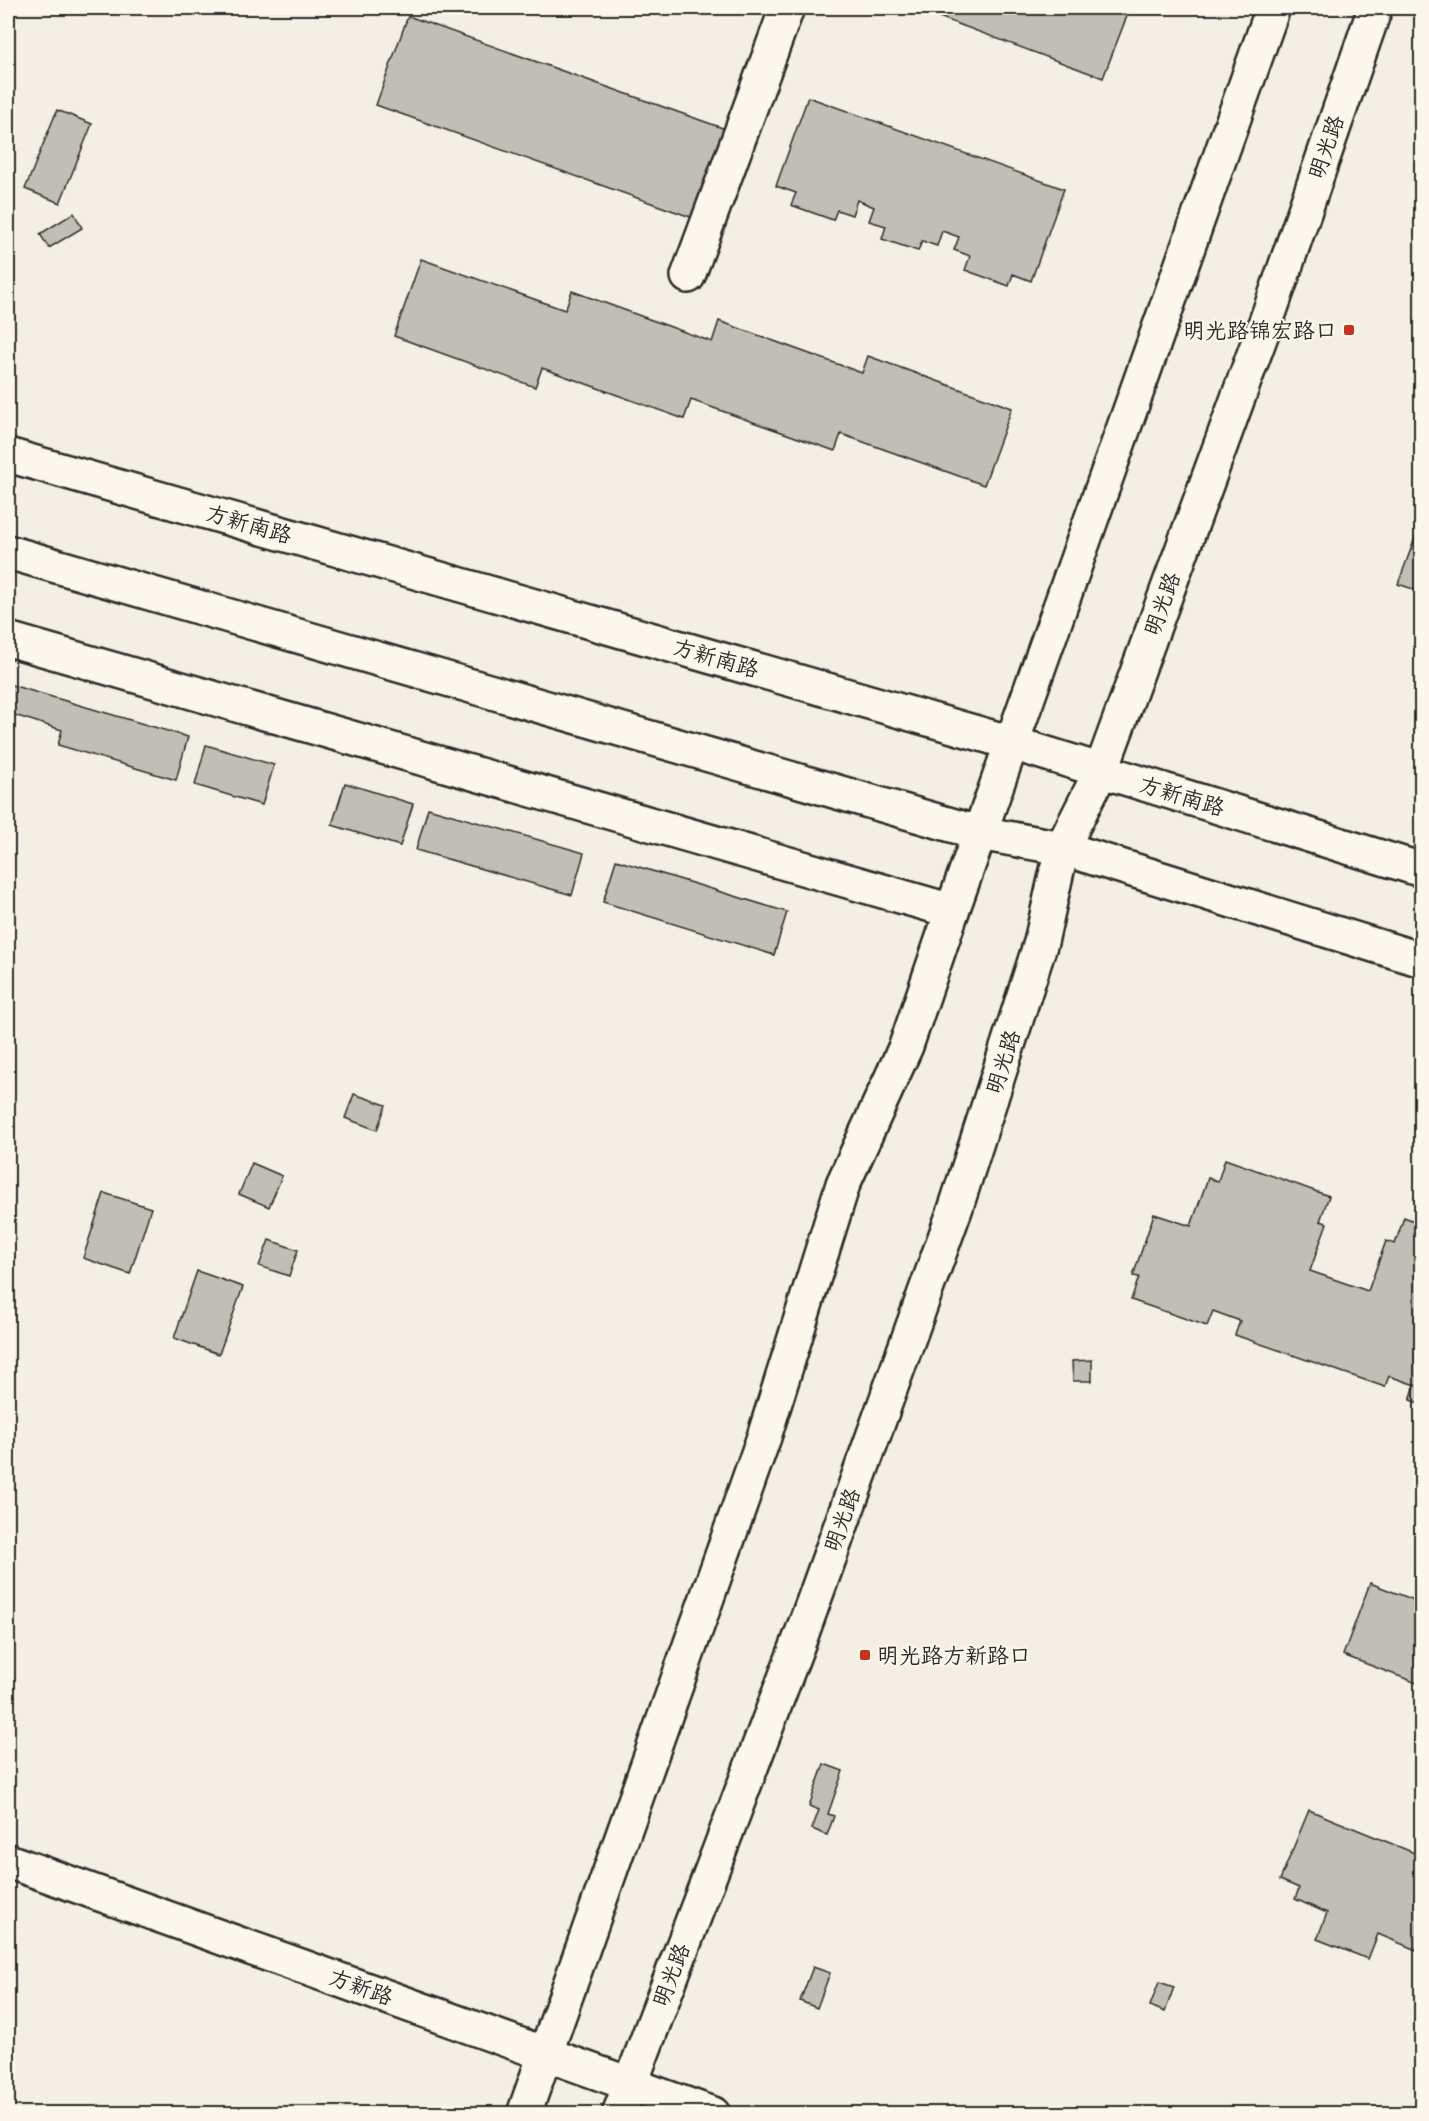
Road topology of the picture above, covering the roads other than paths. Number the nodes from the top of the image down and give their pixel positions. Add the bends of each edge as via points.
1 (787, 8) edge
2 (1274, 8) edge
3 (1375, 8) edge
4 (688, 276) dead end
5 (8, 455) edge
6 (8, 552) edge
7 (8, 639) edge
8 (1012, 743) junction
9 (1101, 771) junction
10 (979, 833) junction
11 (1062, 848) junction
12 (1422, 870) edge
13 (952, 910) junction
14 (1422, 960) edge
15 (8, 1861) edge
16 (546, 2053) junction
17 (630, 2083) junction
18 (524, 2114) edge
19 (619, 2114) edge
20 (713, 2114) edge

1 - 4 main road
2 - 8 main road
3 - 9 main road, 明光路 via 1271,308
5 - 8 main road, 方新南路
6 - 10 main road
7 - 13 main road
8 - 9 main road, 方新南路
8 - 10 main road
9 - 11 main road, 明光路
9 - 12 main road, 方新南路
10 - 11 main road
10 - 13 main road
11 - 14 main road
11 - 17 main road, 明光路 via 1041,942 956,1207 801,1636
13 - 16 main road via 906,1046 843,1184 764,1437
15 - 16 main road, 方新路
16 - 17 main road, 方新路
16 - 18 main road
17 - 19 main road, 明光路
17 - 20 main road, 方新路

